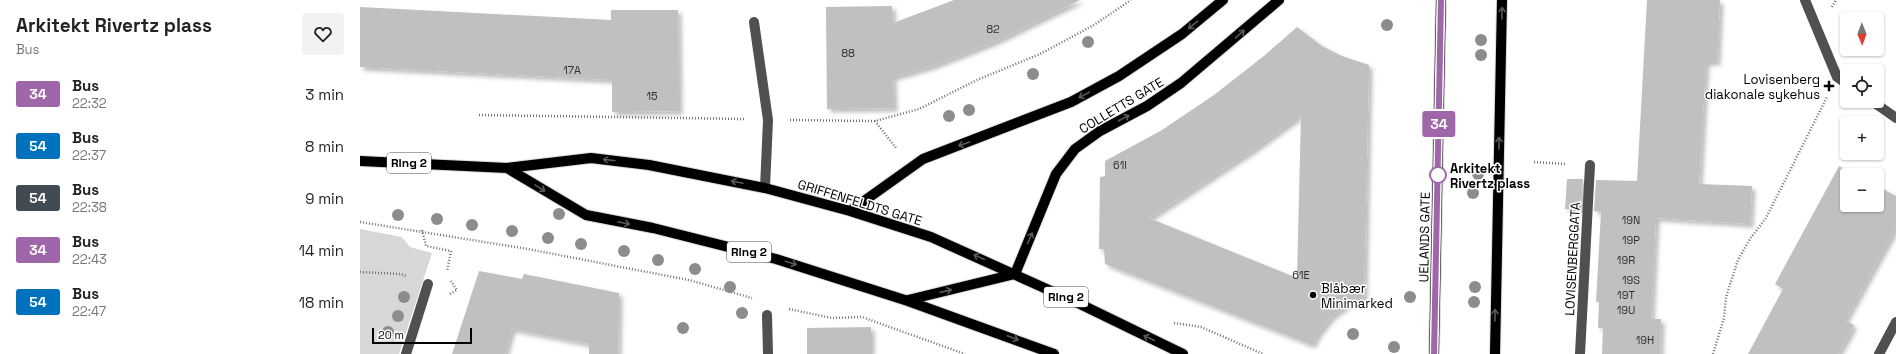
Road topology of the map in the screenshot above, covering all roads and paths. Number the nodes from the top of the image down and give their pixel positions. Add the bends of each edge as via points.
1 (1131, 0) edge
2 (1223, 0) edge
3 (1279, 0) edge
4 (1441, 0) edge
5 (1502, 0) edge
6 (1805, 0) edge
7 (754, 22) dead end
8 (1837, 77) junction
9 (1840, 79) edge
10 (1882, 108) edge
11 (479, 115) dead end
12 (1896, 118) edge
13 (768, 120) junction
14 (875, 121) junction
15 (896, 148) dead end
16 (360, 161) edge
17 (1534, 162) dead end
18 (1556, 164) dead end
19 (1590, 166) dead end
20 (507, 168) junction
21 (765, 188) junction
22 (850, 211) junction
23 (360, 222) edge
24 (422, 230) junction
25 (360, 272) edge
26 (446, 272) dead end
27 (401, 274) dead end
28 (1015, 274) junction
29 (445, 279) dead end
30 (453, 282) dead end
31 (428, 284) dead end
32 (755, 299) dead end
33 (908, 300) junction
34 (783, 307) dead end
35 (767, 315) dead end
36 (1171, 322) dead end
37 (1896, 322) edge
38 (406, 354) edge
39 (768, 354) edge
40 (965, 354) edge
41 (1054, 354) edge
42 (1183, 354) edge
43 (1263, 354) edge
44 (1434, 354) edge
45 (1494, 354) edge
46 (1580, 354) edge
47 (1713, 354) edge
48 (1879, 354) edge

1 - 14 path via 1094,25 1040,54 976,80 919,109
2 -> 22 main road, COLLETTS GATE via 1182,34 1119,76 1071,102 923,159
28 -> 3 main road, COLLETTS GATE via 1056,174 1075,149 1100,131 1181,84
4 - 44 main road, UELANDS GATE
45 -> 5 main road
6 - 8 street
7 - 13 street
8 - 9 street
8 - 47 path via 1766,218 1738,260 1726,297 1724,318
10 - 12 street
11 - 13 path
13 - 14 path
13 - 21 street
14 - 15 path
16 - 20 main road, GRIFFENFELDTS GATE / Ring 2
17 - 18 path
19 - 46 street, LOVISENBERGGATA
21 -> 20 main road, GRIFFENFELDTS GATE / Ring 2 via 649,165 591,158
20 -> 33 main road, GRIFFENFELDTS GATE / Ring 2 via 586,215 653,228 776,259
21 - 22 main road, GRIFFENFELDTS GATE / Ring 2
28 -> 22 main road, GRIFFENFELDTS GATE / Ring 2 via 931,237
23 - 24 path
24 - 26 path via 426,246 451,251
24 - 32 path via 667,276
25 - 27 path
33 -> 28 main road
42 -> 28 main road, GRIFFENFELDTS GATE / Ring 2
29 - 30 path
31 - 38 street
33 -> 41 main road, GRIFFENFELDTS GATE / Ring 2
34 - 40 path via 832,318 862,317
35 - 39 street
36 - 43 path via 1201,327
37 - 48 street

